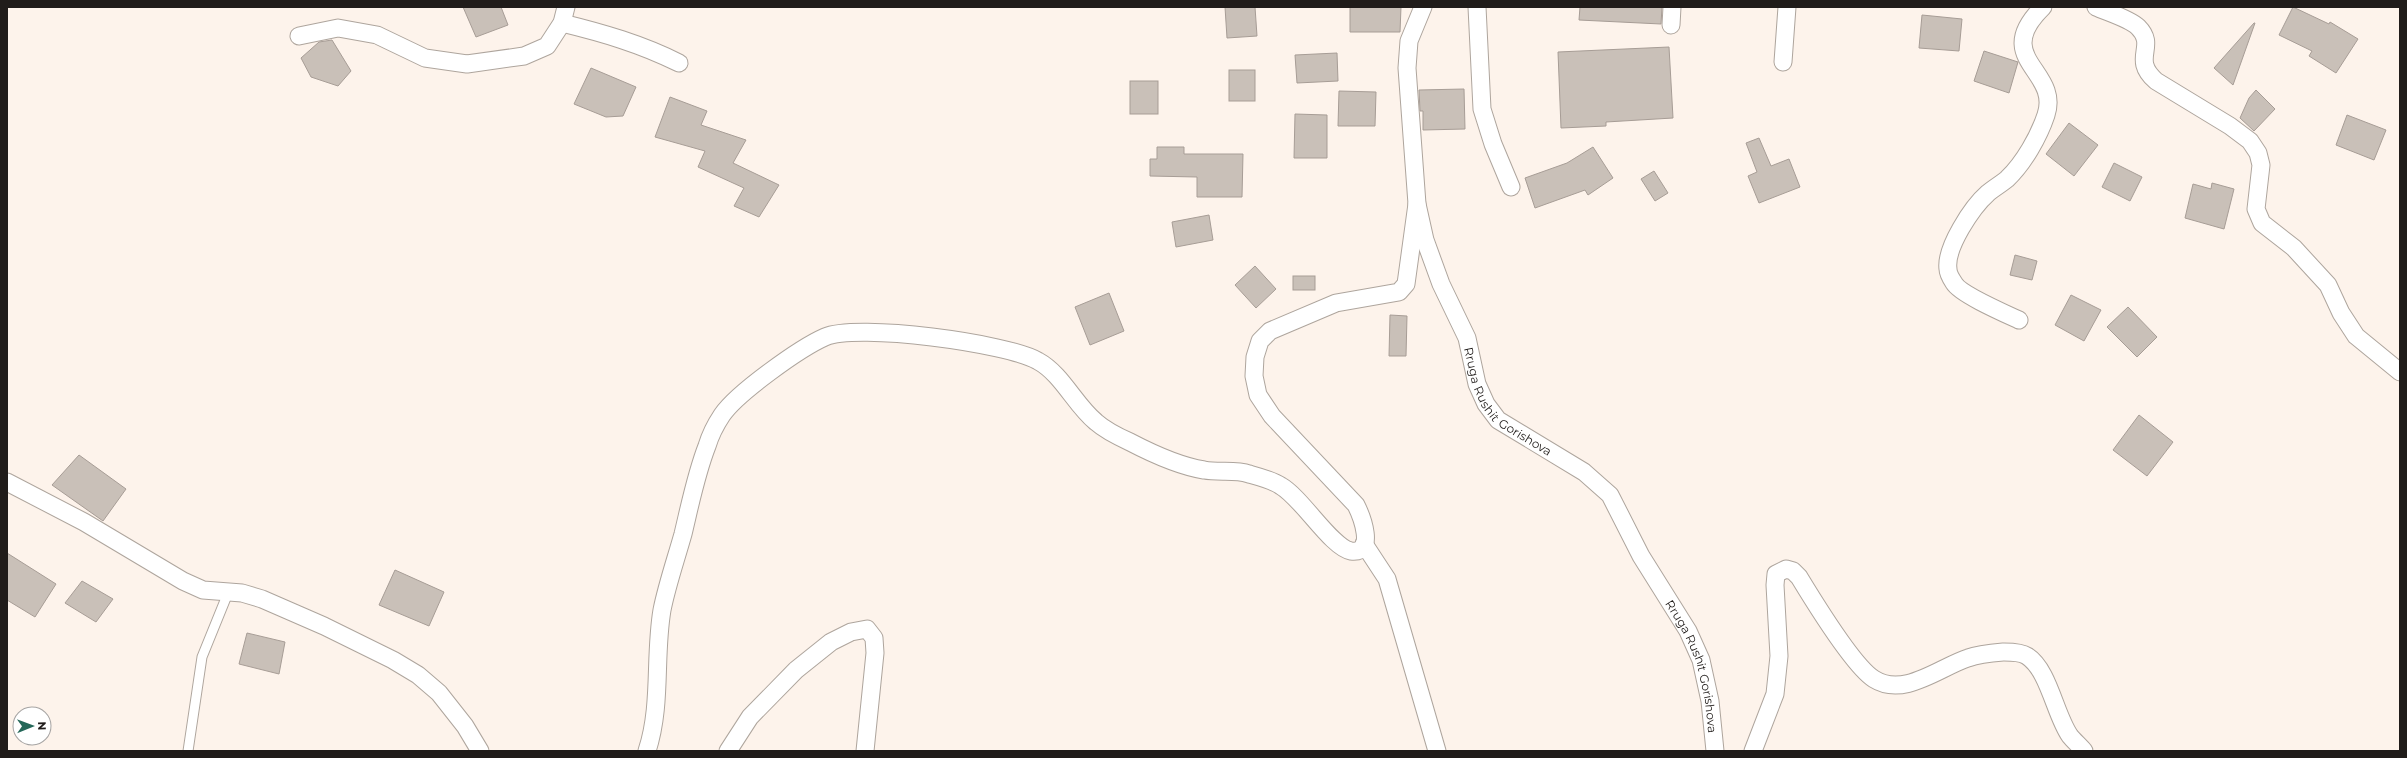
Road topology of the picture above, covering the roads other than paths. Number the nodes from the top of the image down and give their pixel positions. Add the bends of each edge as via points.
1 (1423, 7) edge
2 (1478, 7) edge
3 (1672, 7) edge
4 (1787, 7) edge
5 (2043, 7) edge
6 (2096, 7) edge
7 (564, 15) edge
8 (1671, 25) dead end
9 (299, 36) dead end
10 (1783, 62) dead end
11 (679, 63) dead end
12 (1511, 187) dead end
13 (1417, 204) junction
14 (2019, 320) dead end
15 (2400, 372) edge
16 (7, 482) edge
17 (1364, 544) junction
18 (228, 593) junction
19 (188, 751) edge
20 (480, 751) edge
21 (647, 751) edge
22 (728, 751) edge
23 (865, 751) edge
24 (1437, 751) edge
25 (1714, 751) edge
26 (1753, 751) edge
27 (2084, 751) edge

1 - 13 street, Rruga Rushit Gorishova via 1409,41 1407,68
2 - 12 street via 1482,109
3 - 8 street
4 - 10 street
5 - 14 street via 2025,30 2023,43 2024,54 2044,84 2048,99 2047,114 2025,156 2007,179 1987,193 1973,209 1958,234 1950,255 1948,270 1954,285
6 - 15 street via 2141,30 2145,36 2143,62 2146,73 2250,141 2258,153 2261,165 2256,209 2262,223 2294,248 2328,285 2341,313 2356,336
7 - 9 street via 547,46 524,56 467,64 425,58 377,36 338,28
7 - 11 street via 647,47
13 - 17 street via 1406,284 1399,292 1336,303 1270,331 1260,341 1255,357 1254,376 1258,395 1272,416 1356,505 1364,522
13 - 25 street, Rruga Rushit Gorishova via 1425,240 1441,284 1467,338 1477,384 1486,404 1498,420 1584,472 1610,495 1641,556 1688,630 1701,660 1710,701
16 - 18 street via 84,522 183,581 203,590
17 - 21 street via 1359,550 1351,551 1342,547 1294,496 1280,485 1244,472 1208,471 1184,466 1130,442 1096,422 1039,361 1018,353 984,346 905,335 854,331 827,336 779,366 746,392 722,414 707,445 662,610 653,733
17 - 24 street via 1387,579
18 - 19 lane via 202,657
18 - 20 street via 242,593 262,599 304,617 418,675 439,693 465,726
22 - 23 street via 750,716 796,670 831,642 851,632 866,629 874,638 875,653
26 - 27 street via 1775,694 1779,656 1775,585 1776,574 1786,569 1799,577 1859,663 1874,679 1886,684 1917,680 1968,658 1992,653 2012,652 2027,656 2039,669 2070,736

